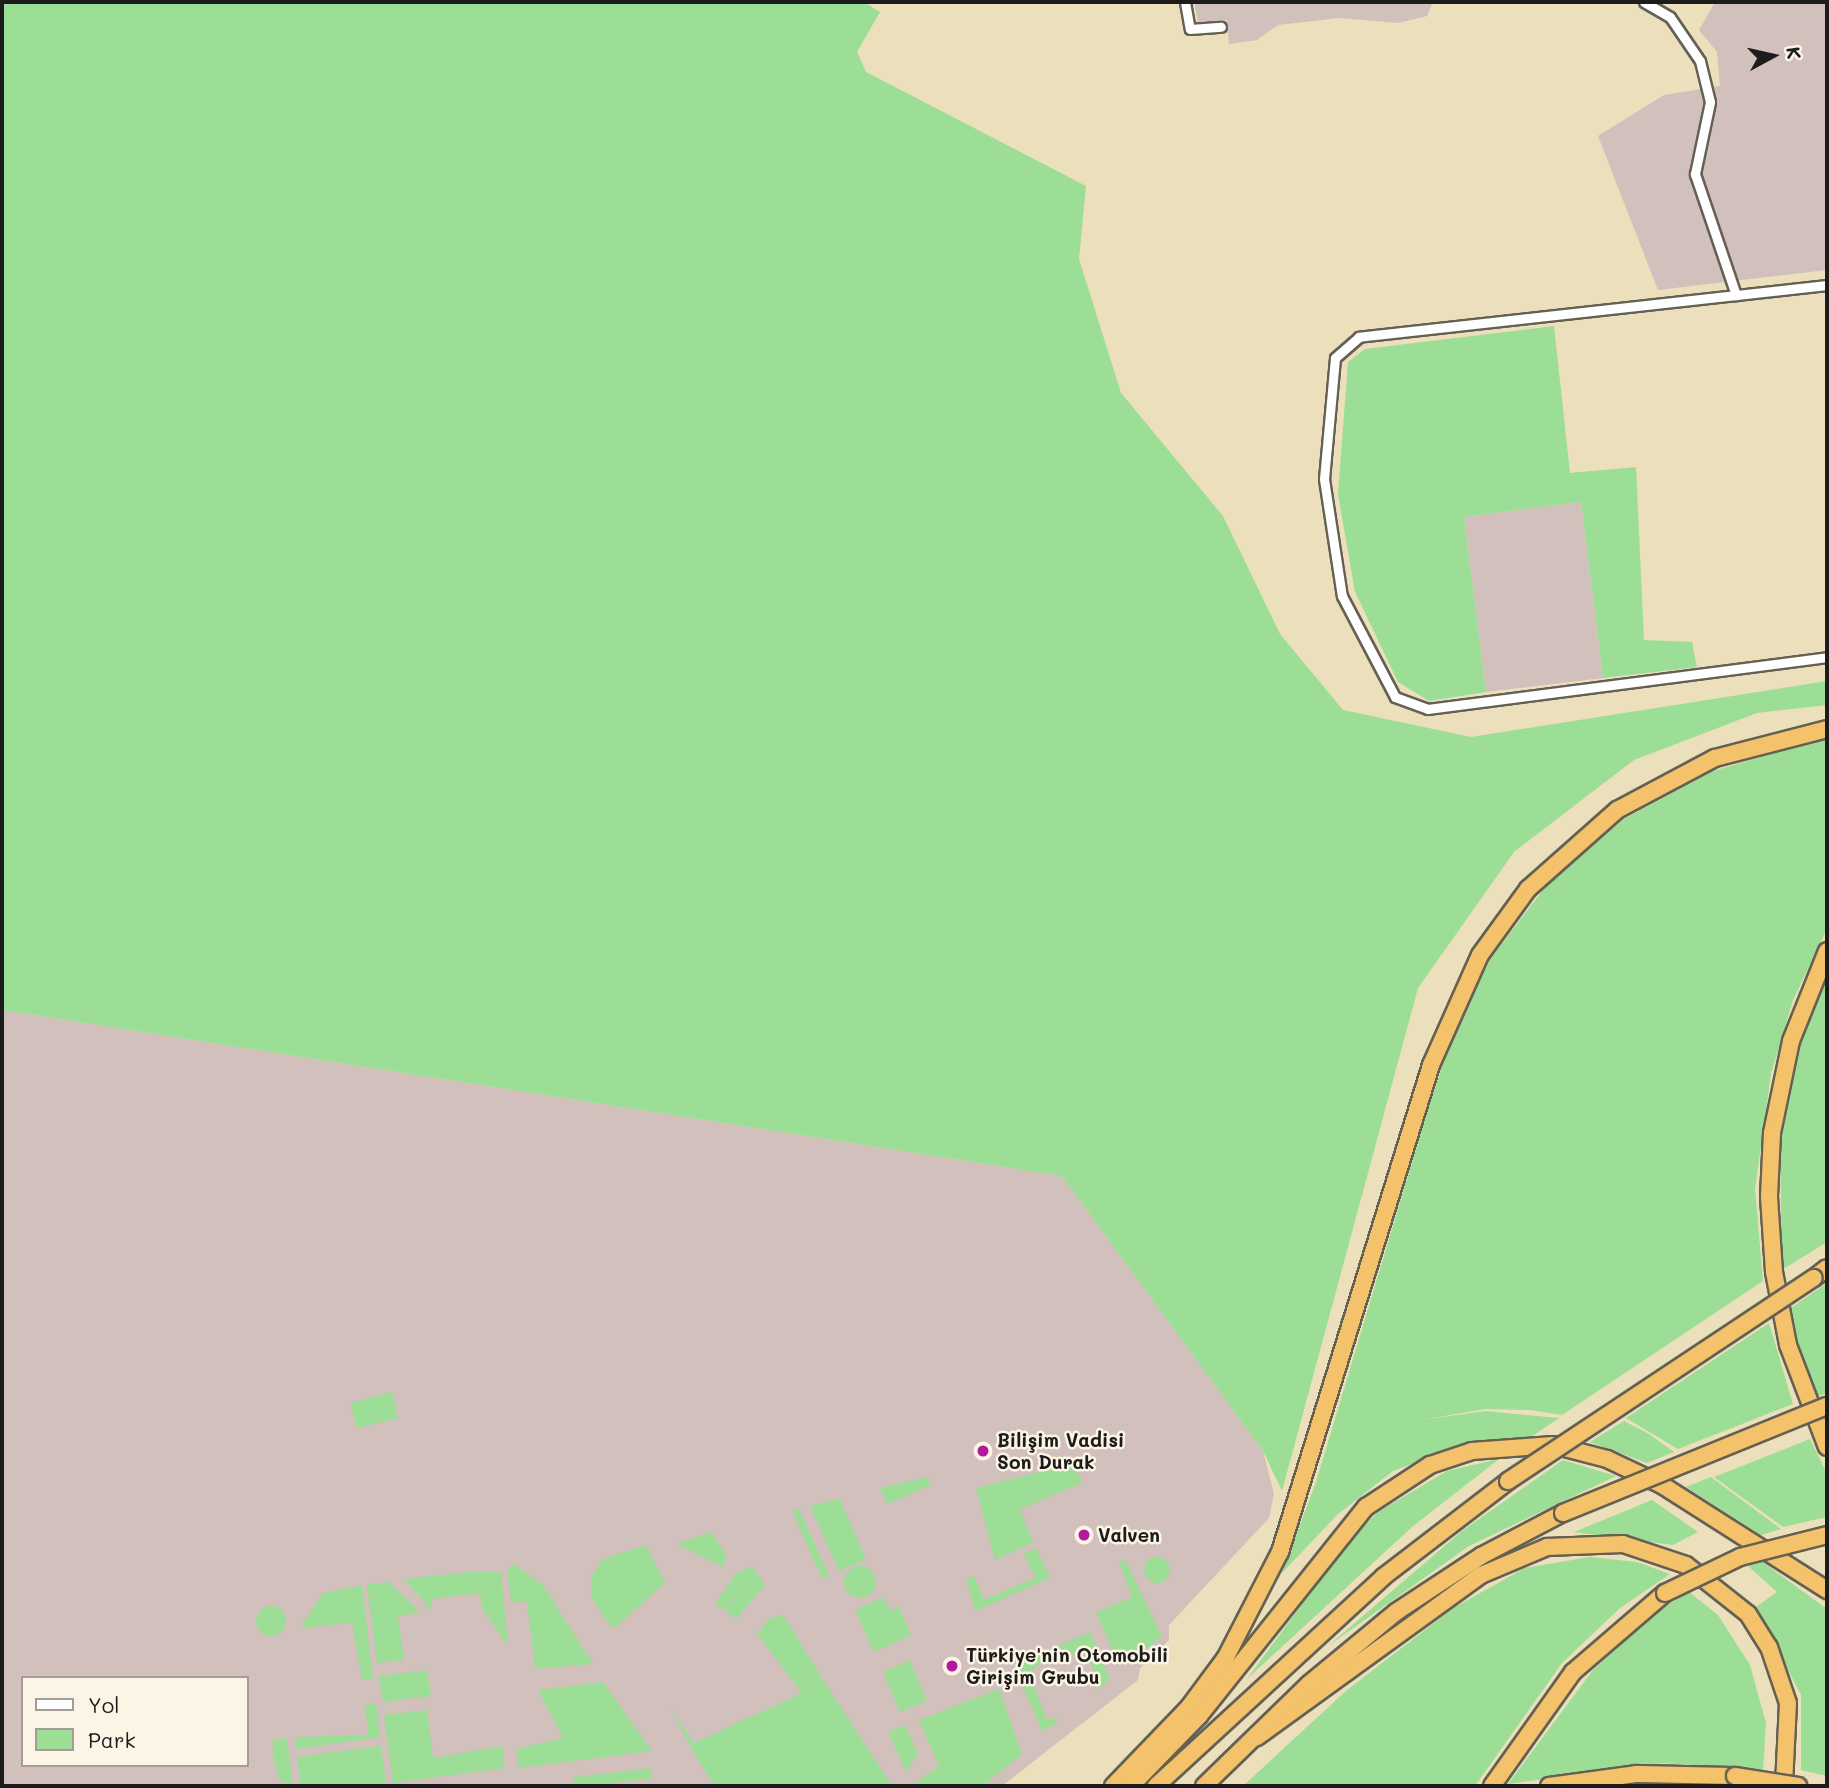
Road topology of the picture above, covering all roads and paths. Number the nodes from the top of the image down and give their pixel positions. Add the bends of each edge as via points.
1 (1185, 2) edge
2 (1644, 2) edge
3 (1221, 27) dead end
4 (1827, 285) edge
5 (1736, 295) junction
6 (1827, 657) edge
7 (1827, 729) edge
8 (1827, 951) edge
9 (1820, 1273) edge
10 (1827, 1406) edge
11 (1827, 1447) edge
12 (1827, 1535) edge
13 (1827, 1590) edge
14 (1257, 1737) junction
15 (1113, 1786) edge
16 (1131, 1786) edge
17 (1156, 1786) edge
18 (1204, 1786) edge
19 (1492, 1786) edge
20 (1549, 1786) edge
21 (1784, 1786) edge
22 (1798, 1786) edge

1 - 3 street via 1191,29
2 - 5 street via 1670,17 1700,61 1710,102 1695,174
4 - 5 street
5 - 6 street via 1359,337 1342,345 1335,358 1324,479 1342,596 1395,697 1428,709
7 - 15 highway via 1715,758 1636,797 1576,841 1528,889 1480,955 1431,1065 1308,1470 1269,1578 1226,1657 1189,1707
8 - 11 highway via 1791,1041 1769,1170 1780,1311
9 - 17 highway, bridge via 1508,1481 1383,1577
10 - 14 highway, bridge via 1563,1513 1481,1556 1396,1612
12 - 19 highway, bridge via 1740,1557 1665,1593 1573,1672
13 - 16 highway via 1662,1485 1607,1459 1553,1445 1472,1451 1410,1476 1366,1507 1199,1716
14 - 18 highway
14 - 21 highway via 1481,1575 1547,1548 1623,1544 1686,1565 1748,1615 1769,1647 1788,1703
20 - 22 highway, bridge via 1637,1774 1735,1776

